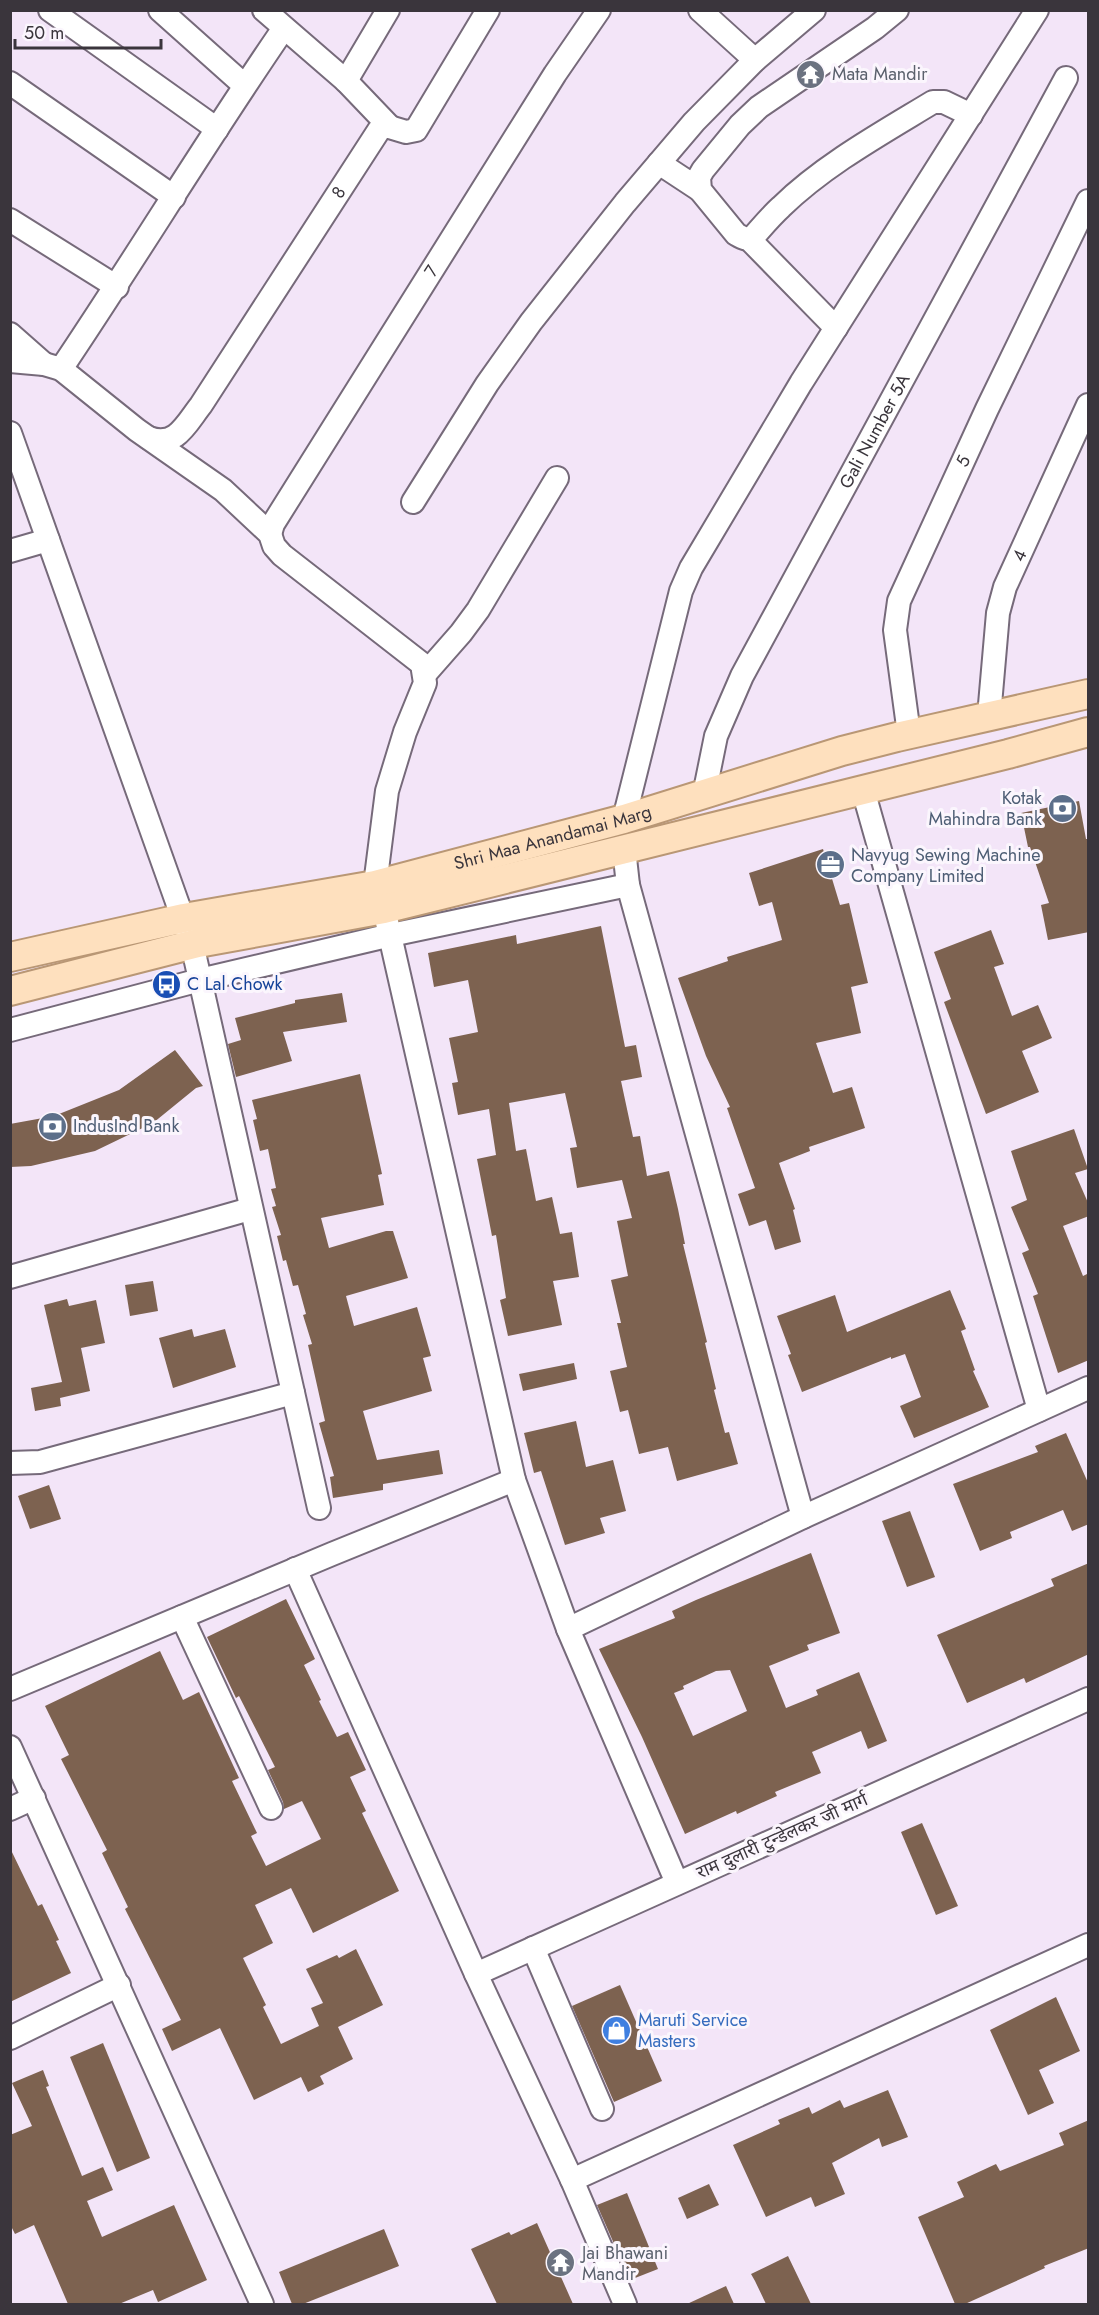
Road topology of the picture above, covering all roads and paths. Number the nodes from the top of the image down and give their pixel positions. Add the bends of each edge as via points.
1 (50, 10) edge
2 (160, 10) edge
3 (264, 10) edge
4 (388, 10) edge
5 (488, 10) edge
6 (700, 10) edge
7 (897, 10) edge
8 (1037, 10) edge
9 (594, 12) edge
10 (799, 15) edge
11 (284, 28) junction
12 (755, 60) junction
13 (1066, 78) dead end
14 (346, 81) junction
15 (10, 83) edge
16 (244, 85) junction
17 (971, 115) junction
18 (390, 127) junction
19 (217, 129) junction
20 (659, 163) junction
21 (700, 190) junction
22 (174, 197) junction
23 (1089, 201) edge
24 (10, 220) edge
25 (748, 239) junction
26 (117, 287) junction
27 (836, 327) junction
28 (10, 334) edge
29 (10, 361) edge
30 (52, 367) junction
31 (1089, 405) edge
32 (10, 433) edge
33 (149, 438) junction
34 (557, 478) dead end
35 (413, 502) dead end
36 (270, 534) junction
37 (48, 540) junction
38 (10, 552) edge
39 (425, 674) junction
40 (1089, 694) edge
41 (989, 716) junction
42 (1089, 732) edge
43 (909, 734) junction
44 (863, 790) junction
45 (704, 795) junction
46 (624, 819) junction
47 (624, 849) junction
48 (628, 885) junction
49 (383, 910) junction
50 (188, 931) junction
51 (10, 957) edge
52 (200, 980) junction
53 (10, 991) edge
54 (10, 1030) edge
55 (250, 1209) junction
56 (10, 1276) edge
57 (1089, 1388) edge
58 (292, 1393) junction
59 (1039, 1410) junction
60 (10, 1463) edge
61 (514, 1480) junction
62 (319, 1508) dead end
63 (803, 1516) junction
64 (294, 1569) junction
65 (182, 1617) junction
66 (568, 1629) junction
67 (10, 1689) edge
68 (1089, 1699) edge
69 (10, 1747) edge
70 (34, 1798) junction
71 (271, 1808) dead end
72 (10, 1809) edge
73 (677, 1883) junction
74 (1089, 1945) edge
75 (532, 1948) junction
76 (476, 1974) junction
77 (119, 1985) junction
78 (10, 2038) edge
79 (602, 2109) dead end
80 (572, 2180) junction
81 (261, 2304) edge
82 (625, 2304) edge

1 - 19 street
2 - 16 street
3 - 11 street
4 - 14 street
5 - 18 street via 416,130 406,132
6 - 12 street
7 - 21 street via 759,107 699,177
8 - 17 street
9 - 36 street, 7
10 - 12 street
11 - 14 street
11 - 16 street
12 - 20 street
13 - 45 street, Gali Number 5A via 738,683 716,736
14 - 18 street
15 - 22 street
16 - 19 street
17 - 25 street via 944,102 933,102 811,182
17 - 27 street
18 - 33 street, 8 via 379,130 201,405 173,438 160,442
19 - 22 street
20 - 21 street
20 - 35 street via 531,322
21 - 25 street via 736,234
22 - 26 street
23 - 43 street, 5 via 899,601 895,630
24 - 26 street
25 - 27 street
26 - 30 street
27 - 46 street via 691,568 681,591
28 - 30 street
29 - 30 street
30 - 33 street
31 - 41 street, 4 via 1005,587 998,613
32 - 37 street
33 - 36 street via 223,490
34 - 39 street via 478,610
36 - 39 street via 282,555 422,664
37 - 38 street
37 - 50 street
39 - 49 street via 387,791
40 - 41 main road, Shri Maa Anandamai Marg
41 - 43 main road, Shri Maa Anandamai Marg
42 - 44 main road, Shri Maa Anandamai Marg
43 - 45 main road, Shri Maa Anandamai Marg
44 - 47 main road, Shri Maa Anandamai Marg
44 - 59 street
45 - 46 main road, Shri Maa Anandamai Marg
46 - 49 main road, Shri Maa Anandamai Marg
47 - 48 street
47 - 49 main road, Shri Maa Anandamai Marg
48 - 49 street
48 - 63 street
49 - 50 main road, Shri Maa Anandamai Marg
49 - 52 street
49 - 61 street
50 - 51 main road, Shri Maa Anandamai Marg
50 - 52 street
50 - 53 main road, Shri Maa Anandamai Marg
52 - 54 street
52 - 55 street
55 - 56 street
55 - 58 street
57 - 59 street
58 - 60 street via 40,1462
58 - 62 street
59 - 63 street
61 - 64 street
61 - 66 street
63 - 66 street
64 - 65 street
64 - 76 street
65 - 67 street
65 - 71 street
66 - 73 street
68 - 73 street, राम दुलारी टुन्डेलकर जी मार्ग
69 - 70 street
70 - 72 street
70 - 77 street
73 - 75 street, राम दुलारी टुन्डेलकर जी मार्ग
74 - 80 street
75 - 76 street, राम दुलारी टुन्डेलकर जी मार्ग
75 - 79 street
76 - 80 street
77 - 78 street
77 - 81 street
80 - 82 street

